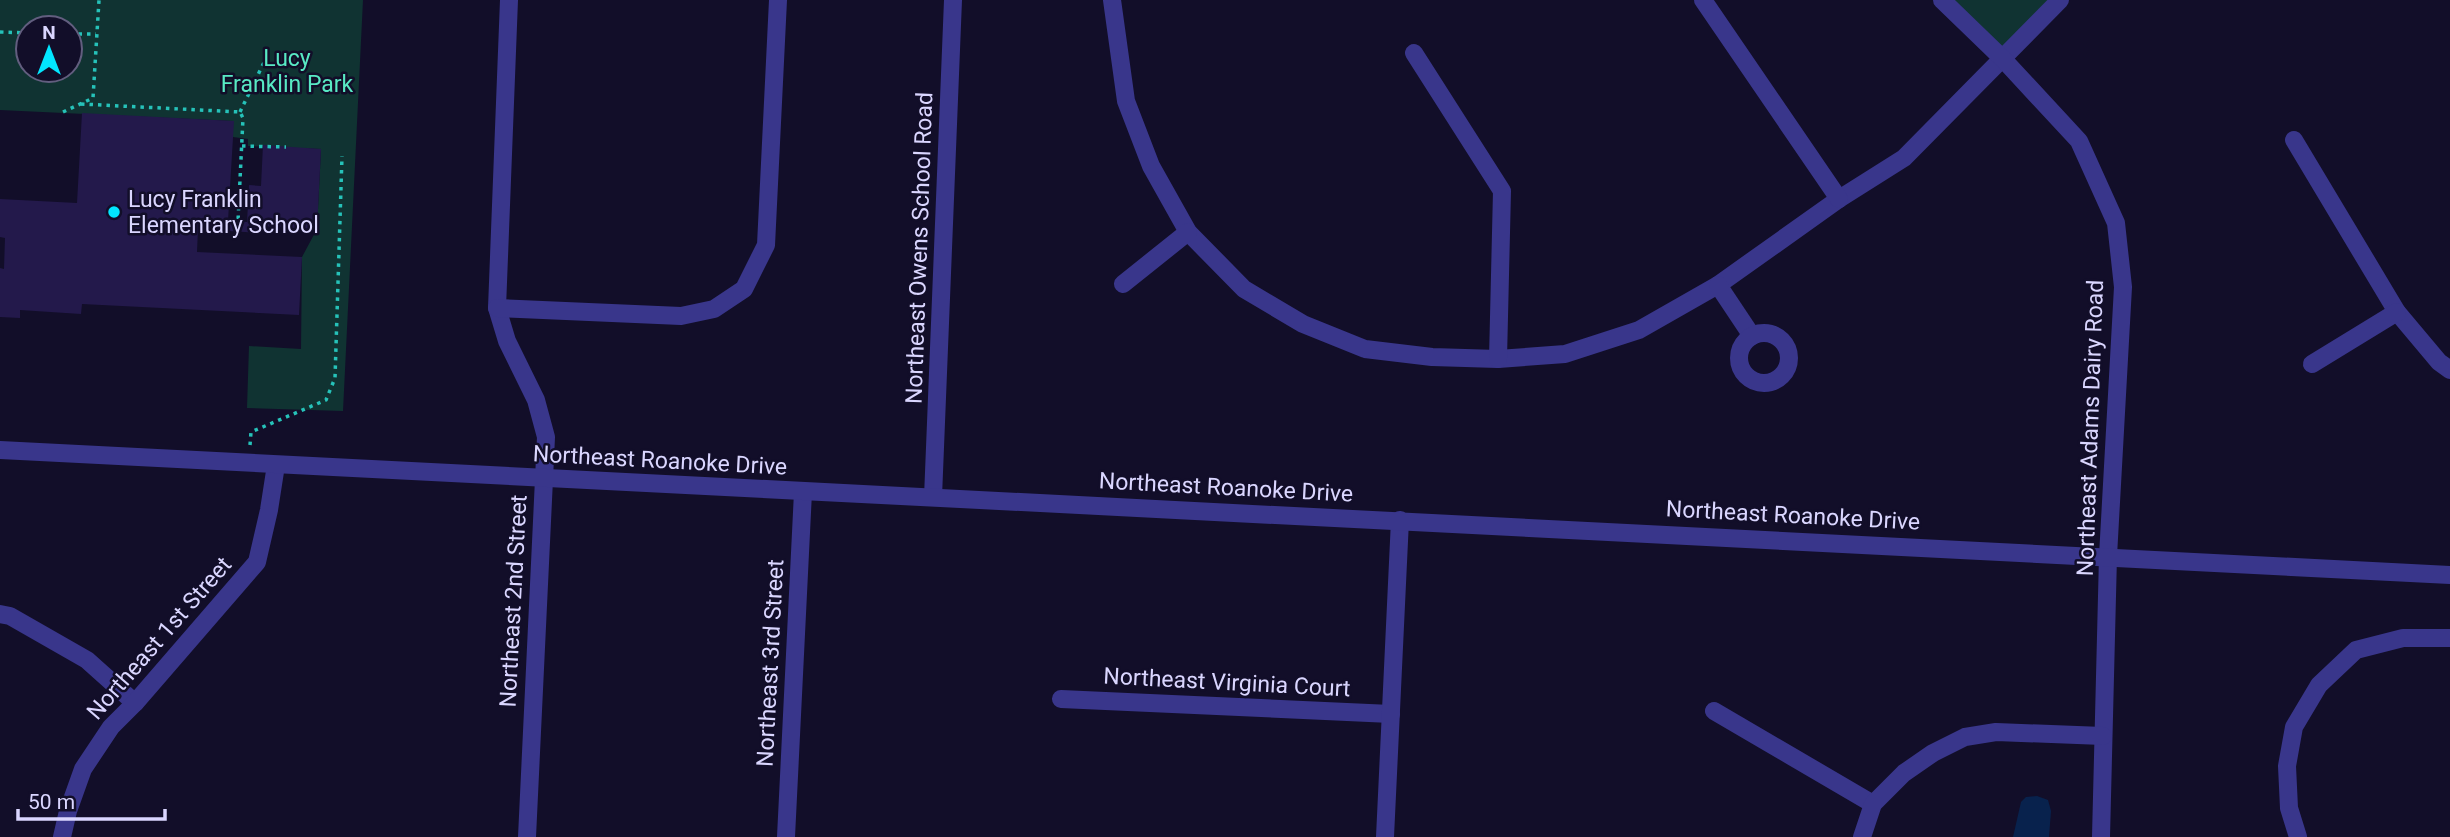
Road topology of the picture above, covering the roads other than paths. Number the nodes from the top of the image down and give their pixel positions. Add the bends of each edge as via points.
1 (509, 0) edge
2 (778, 0) edge
3 (953, 0) edge
4 (1112, 0) edge
5 (1703, 0) edge
6 (1942, 0) edge
7 (2060, 0) edge
8 (1414, 53) dead end
9 (2003, 59) junction
10 (2294, 139) dead end
11 (1839, 200) junction
12 (1188, 232) junction
13 (1123, 284) dead end
14 (1718, 285) junction
15 (497, 308) junction
16 (2397, 312) junction
17 (1752, 336) dead end
18 (1498, 359) junction
19 (2312, 364) dead end
20 (2450, 370) edge
21 (0, 450) edge
22 (276, 465) junction
23 (543, 479) junction
24 (803, 492) junction
25 (933, 497) junction
26 (1400, 520) junction
27 (2108, 556) junction
28 (2450, 575) edge
29 (0, 614) edge
30 (2450, 638) edge
31 (1061, 699) dead end
32 (135, 702) junction
33 (1714, 711) dead end
34 (1391, 714) junction
35 (2104, 736) junction
36 (1872, 804) junction
37 (62, 837) edge
38 (527, 837) edge
39 (786, 837) edge
40 (1385, 837) edge
41 (1862, 837) edge
42 (2101, 837) edge
43 (2298, 837) edge

1 - 15 street, Northeast 2nd Street
2 - 15 street via 766,245 744,289 714,309 681,316
3 - 25 street, Northeast Owens School Road
4 - 12 street via 1126,101 1151,166
5 - 11 street
6 - 9 street, Northeast Adams Dairy Road
7 - 9 street
8 - 18 street via 1502,191
9 - 11 street via 1903,158
9 - 27 street, Northeast Adams Dairy Road via 2079,141 2116,223 2123,287
10 - 16 street
11 - 14 street
12 - 13 street
12 - 18 street via 1244,289 1316,329 1365,349
14 - 17 street
14 - 18 street via 1639,330 1565,354
15 - 23 street, Northeast 2nd Street via 507,341 536,400 546,437
16 - 19 street
16 - 20 street
21 - 22 street, Northeast Roanoke Drive
22 - 23 street, Northeast Roanoke Drive
22 - 32 street, Northeast 1st Street via 257,562
23 - 24 street, Northeast Roanoke Drive
23 - 38 street, Northeast 2nd Street
24 - 25 street, Northeast Roanoke Drive
24 - 39 street, Northeast 3rd Street
25 - 26 street, Northeast Roanoke Drive
26 - 27 street, Northeast Roanoke Drive
26 - 34 street
27 - 28 street, Northeast Roanoke Drive
27 - 35 street, Northeast Adams Dairy Road
29 - 32 street via 87,660
30 - 43 street via 2403,638 2356,650 2319,685 2294,727 2287,766 2289,808
31 - 34 street, Northeast Virginia Court
32 - 37 street, Northeast 1st Street via 111,727 83,769
33 - 36 street
34 - 40 street
35 - 36 street via 1996,732 1965,737 1904,773
35 - 42 street, Northeast Adams Dairy Road
36 - 41 street

